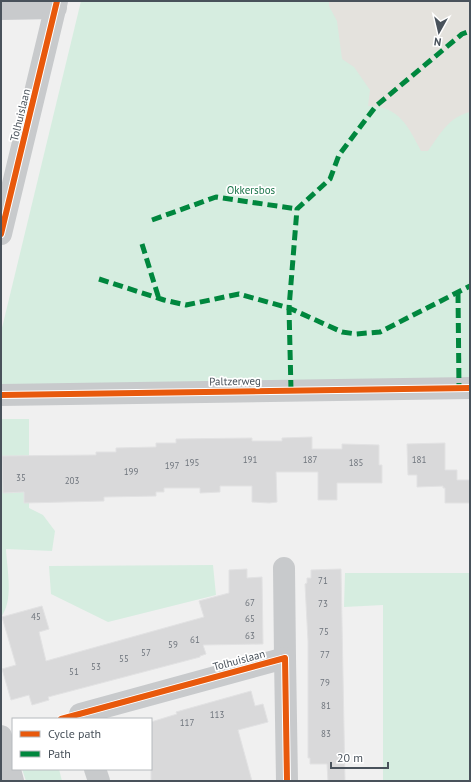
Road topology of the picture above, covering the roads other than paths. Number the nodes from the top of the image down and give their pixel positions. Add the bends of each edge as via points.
1 (57, 4) edge
2 (1, 9) edge
3 (1, 234) edge
4 (470, 388) edge
5 (1, 395) edge
6 (284, 568) dead end
7 (285, 658) junction
8 (81, 718) edge
9 (1, 736) edge
10 (95, 770) edge
11 (13, 781) edge
12 (99, 781) edge
13 (287, 781) edge

1 - 2 street
1 - 3 street, Tolhuislaan
4 - 5 street, Paltzerweg
6 - 7 street
7 - 8 street, Tolhuislaan via 80,714
7 - 13 street
9 - 11 street
10 - 12 street

